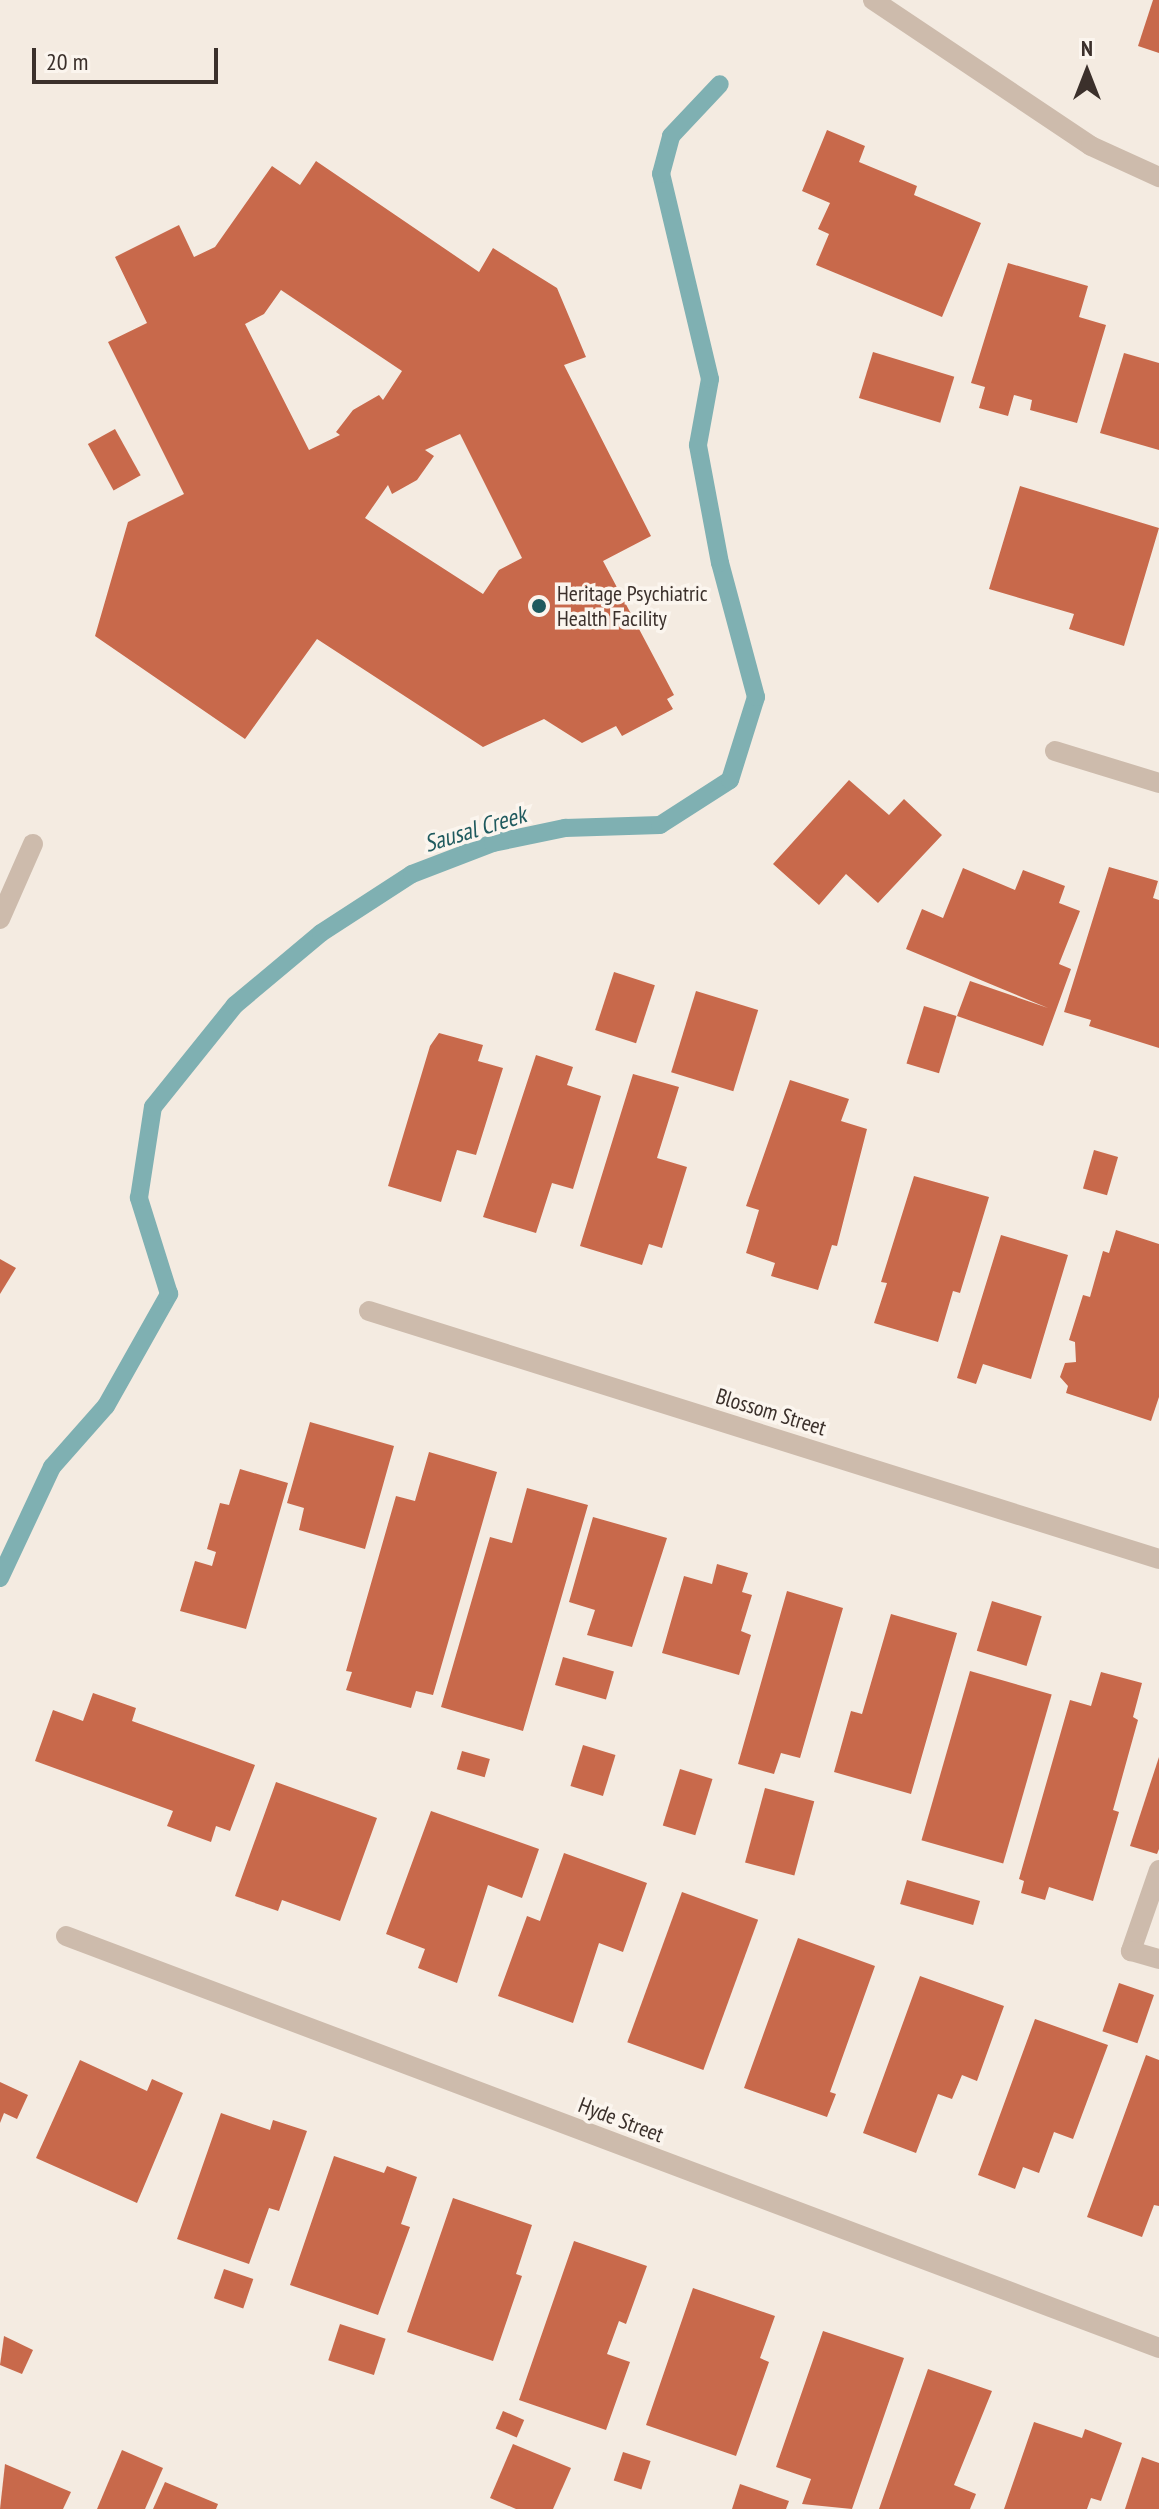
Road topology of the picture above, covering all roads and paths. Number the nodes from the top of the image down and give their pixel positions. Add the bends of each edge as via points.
1 (873, 0) edge
2 (1159, 177) edge
3 (1055, 751) dead end
4 (1159, 783) edge
5 (33, 844) dead end
6 (0, 919) edge
7 (369, 1311) dead end
8 (1159, 1559) edge
9 (1159, 1870) edge
10 (66, 1936) dead end
11 (1159, 1959) edge
12 (1159, 2348) edge

1 - 2 street via 1091,146
3 - 4 street
5 - 6 street
7 - 8 street, Blossom Street
9 - 11 street via 1131,1951
10 - 12 street, Hyde Street

